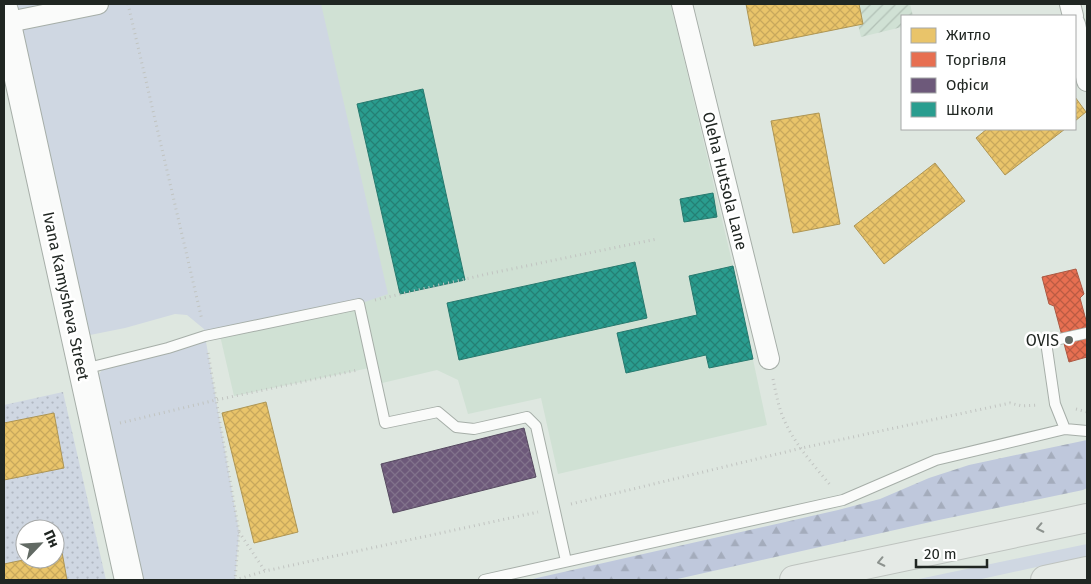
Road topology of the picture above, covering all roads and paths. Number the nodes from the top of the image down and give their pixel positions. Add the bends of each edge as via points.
1 (98, 4) edge
2 (128, 4) edge
3 (682, 4) edge
4 (5, 19) edge
5 (1076, 29) edge
6 (1087, 81) edge
7 (657, 239) dead end
8 (359, 304) junction
9 (1087, 333) edge
10 (205, 336) junction
11 (768, 359) joint
12 (374, 367) junction
13 (82, 370) junction
14 (216, 400) junction
15 (1055, 404) junction
16 (1087, 412) edge
17 (1065, 428) junction
18 (95, 429) junction
19 (1087, 431) edge
20 (802, 448) junction
21 (843, 500) junction
22 (556, 507) junction
23 (1087, 518) edge
24 (239, 532) junction
25 (566, 561) junction
26 (266, 571) junction
27 (1087, 571) edge
28 (129, 580) edge
29 (230, 580) edge
30 (235, 580) edge
31 (484, 580) edge
32 (794, 580) edge
33 (1045, 580) edge

1 - 4 street
2 - 10 path
3 - 11 street, Oleha Hutsola Lane
4 - 13 street, Ivana Kamysheva Street
5 - 6 street
7 - 8 path
8 - 10 lane
8 - 12 lane
9 - 15 lane via 1046,342
10 - 13 lane
10 - 14 path
11 - 20 path via 780,410
12 - 14 path
12 - 22 lane via 385,423 438,412 456,427 474,429 527,417 536,426
13 - 18 street, Ivana Kamysheva Street
14 - 18 path
14 - 24 path
15 - 16 path
15 - 17 lane
15 - 20 path via 1022,406 1010,403
17 - 19 lane
17 - 21 lane via 936,460
18 - 28 street, Ivana Kamysheva Street
20 - 21 path
20 - 22 path
21 - 25 lane
22 - 25 lane
22 - 26 path
23 -> 32 main road
24 - 26 path
24 - 30 path
25 - 31 lane
26 - 30 path
27 - 33 main road
29 - 30 path

